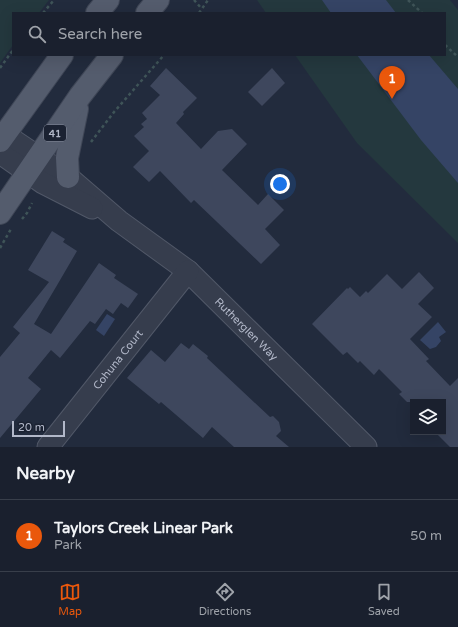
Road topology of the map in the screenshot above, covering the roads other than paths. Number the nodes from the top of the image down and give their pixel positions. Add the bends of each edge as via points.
1 (108, 0) edge
2 (158, 0) edge
3 (98, 12) edge
4 (148, 12) edge
5 (61, 56) edge
6 (111, 56) edge
7 (80, 96) junction
8 (1, 143) edge
9 (32, 164) junction
10 (68, 177) junction
11 (0, 213) edge
12 (119, 221) junction
13 (188, 271) junction
14 (48, 447) edge
15 (366, 447) edge

1 - 3 main road
2 - 4 main road
5 - 8 main road
6 - 7 main road, 41
7 - 9 main road, 41
7 - 10 main road via 68,147
8 - 9 street, Rutherglen Way
9 - 10 street, Rutherglen Way
9 - 11 main road, 41
9 - 12 street, Rutherglen Way via 43,183
10 - 12 street, Rutherglen Way
12 - 13 street, Rutherglen Way
13 - 14 street, Cohuna Court
13 - 15 street, Rutherglen Way

